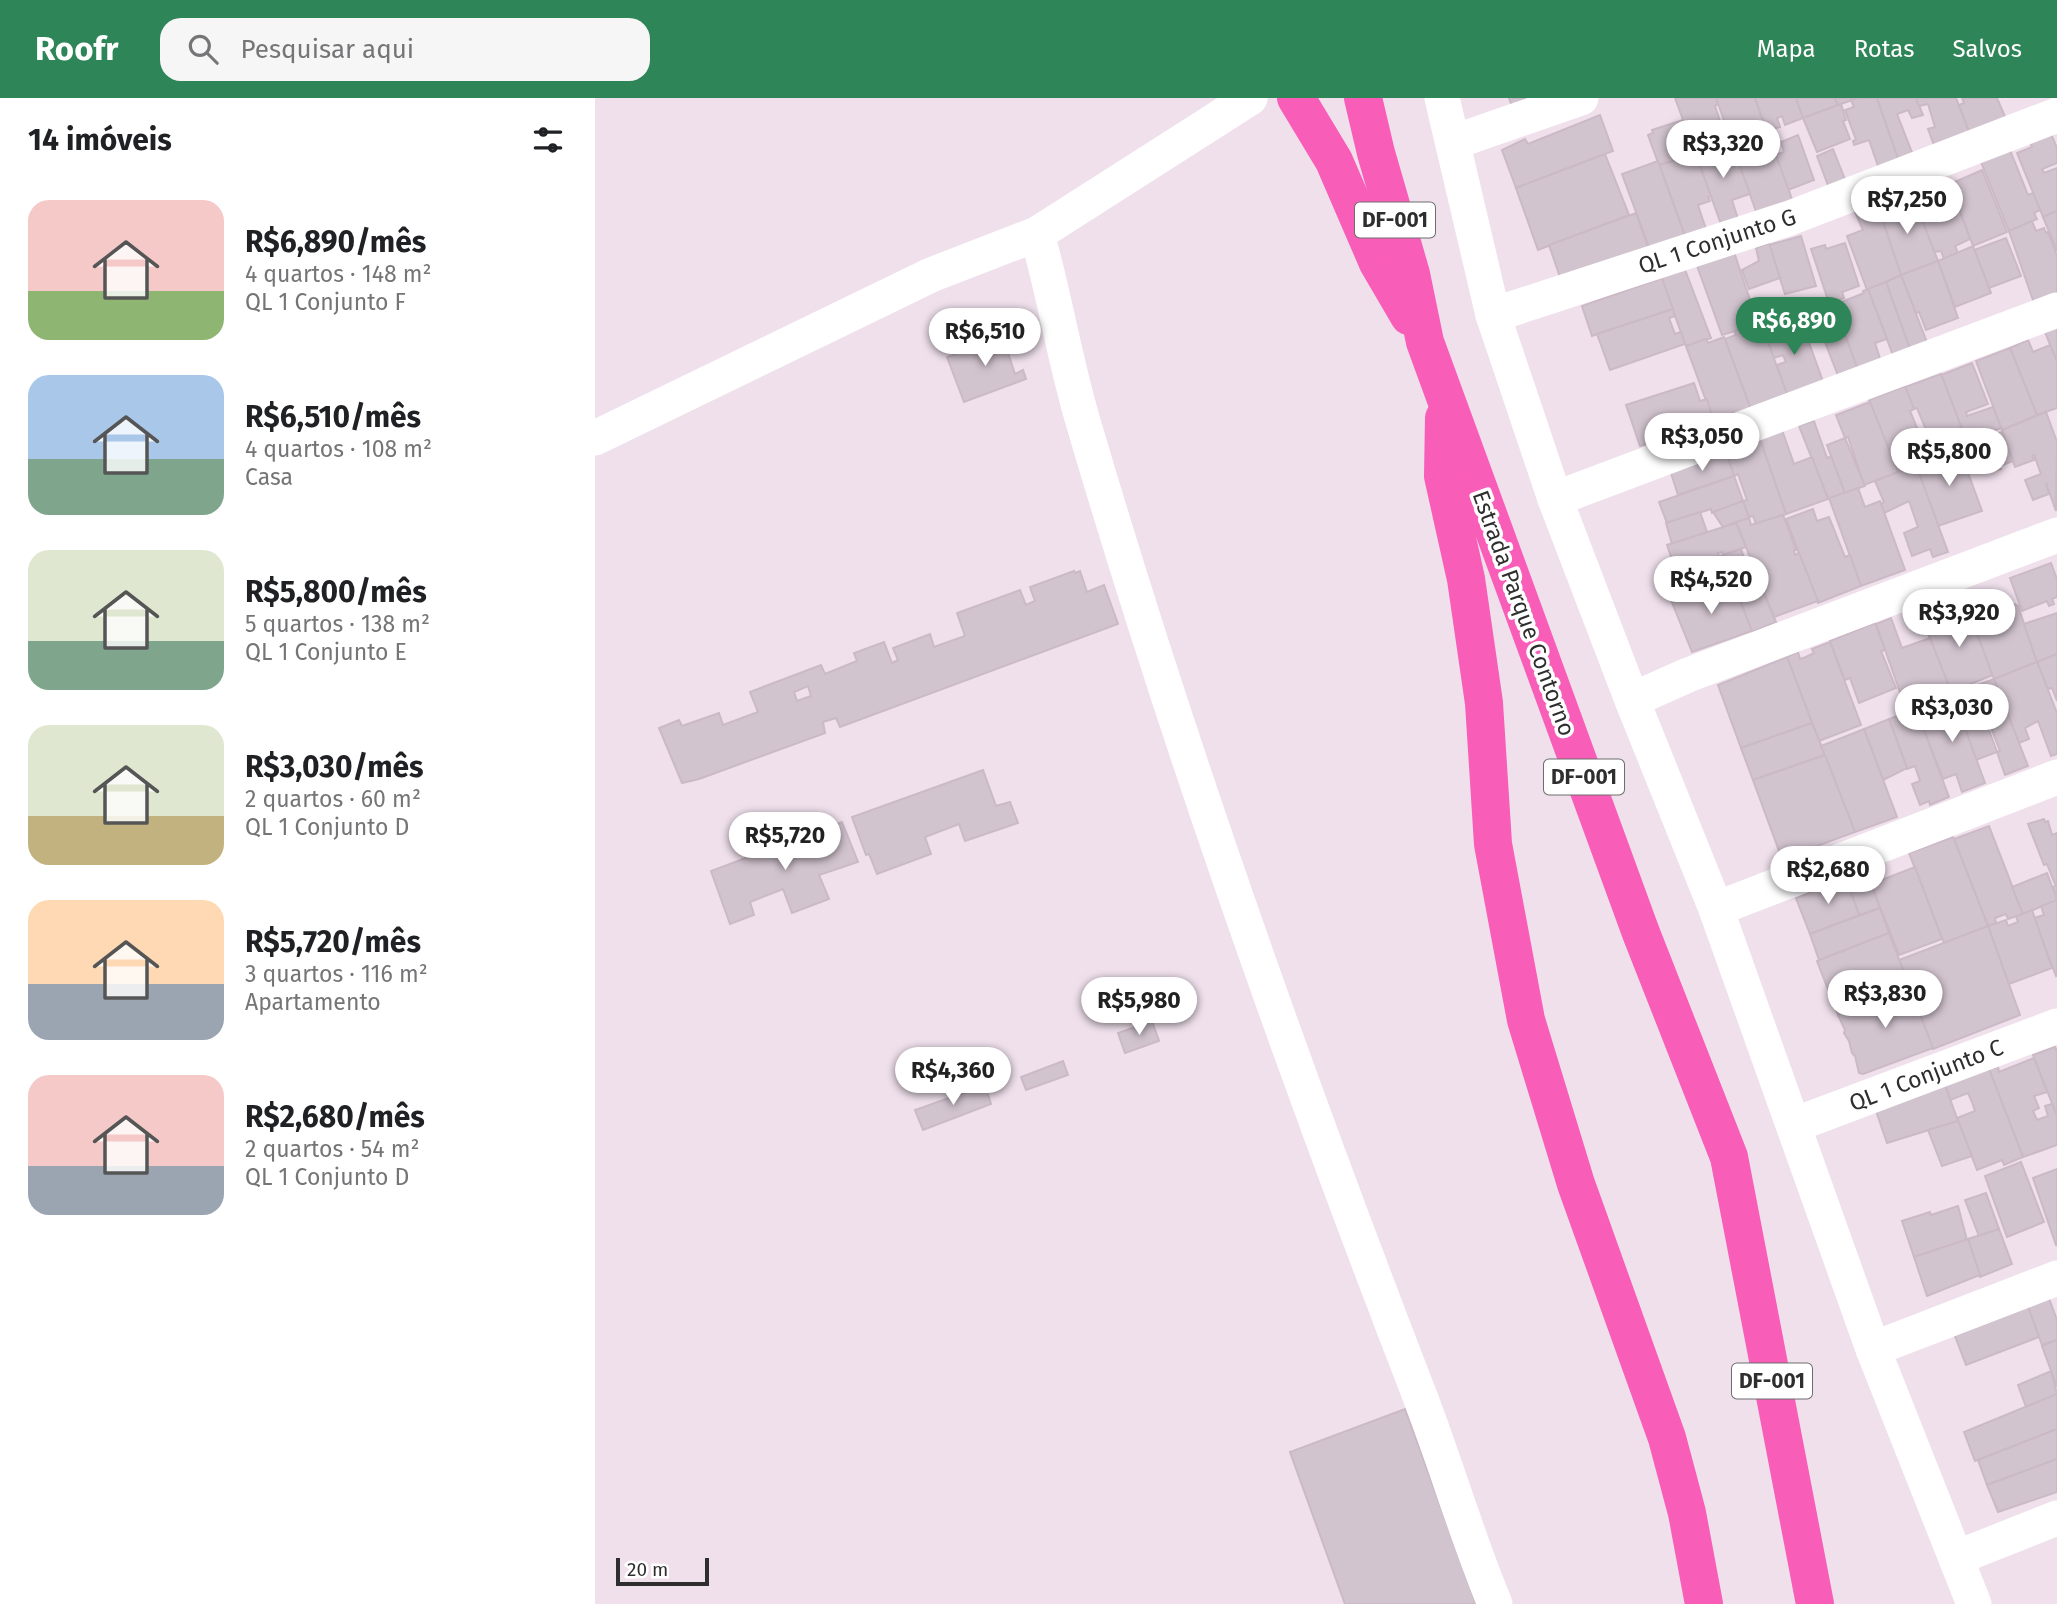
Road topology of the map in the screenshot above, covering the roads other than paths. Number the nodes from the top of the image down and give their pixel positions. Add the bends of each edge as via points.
1 (1249, 98) edge
2 (1296, 98) edge
3 (1340, 98) edge
4 (1363, 98) edge
5 (1442, 98) edge
6 (1581, 98) edge
7 (2057, 115) edge
8 (1454, 142) junction
9 (1037, 234) junction
10 (2057, 310) edge
11 (1493, 314) junction
12 (1425, 342) junction
13 (1445, 395) junction
14 (595, 439) edge
15 (1555, 499) junction
16 (2057, 535) edge
17 (1632, 699) junction
18 (2057, 777) edge
19 (1716, 909) junction
20 (2057, 1026) edge
21 (1794, 1125) junction
22 (2057, 1278) edge
23 (1873, 1349) junction
24 (2057, 1518) edge
25 (1956, 1558) junction
26 (1495, 1604) edge
27 (1704, 1604) edge
28 (1815, 1604) edge
29 (1974, 1604) edge

1 - 9 street
2 - 3 main road, DF-001 via 1315,102
2 - 12 main road, Estrada Parque Contorno / DF-001 via 1334,161 1383,272
4 - 12 main road, Estrada Parque Contorno / DF-001
5 - 8 street
6 - 8 street
7 - 11 street, QL 1 Conjunto G via 1790,218
8 - 11 street
9 - 14 street via 931,275
9 - 26 street via 1083,421 1175,719 1329,1163
10 - 15 street
11 - 15 street
12 - 13 main road, Estrada Parque Contorno / DF-001
13 - 27 main road via 1443,477 1466,579 1483,703 1493,844 1526,1020 1576,1184 1667,1438 1688,1514
13 - 28 main road, Estrada Parque Contorno / DF-001 via 1641,933 1729,1157
15 - 17 street
16 - 17 street
17 - 19 street
18 - 19 street
19 - 21 street
20 - 21 street, QL 1 Conjunto C
21 - 23 street
22 - 23 street
23 - 25 street
24 - 25 street
25 - 29 street

